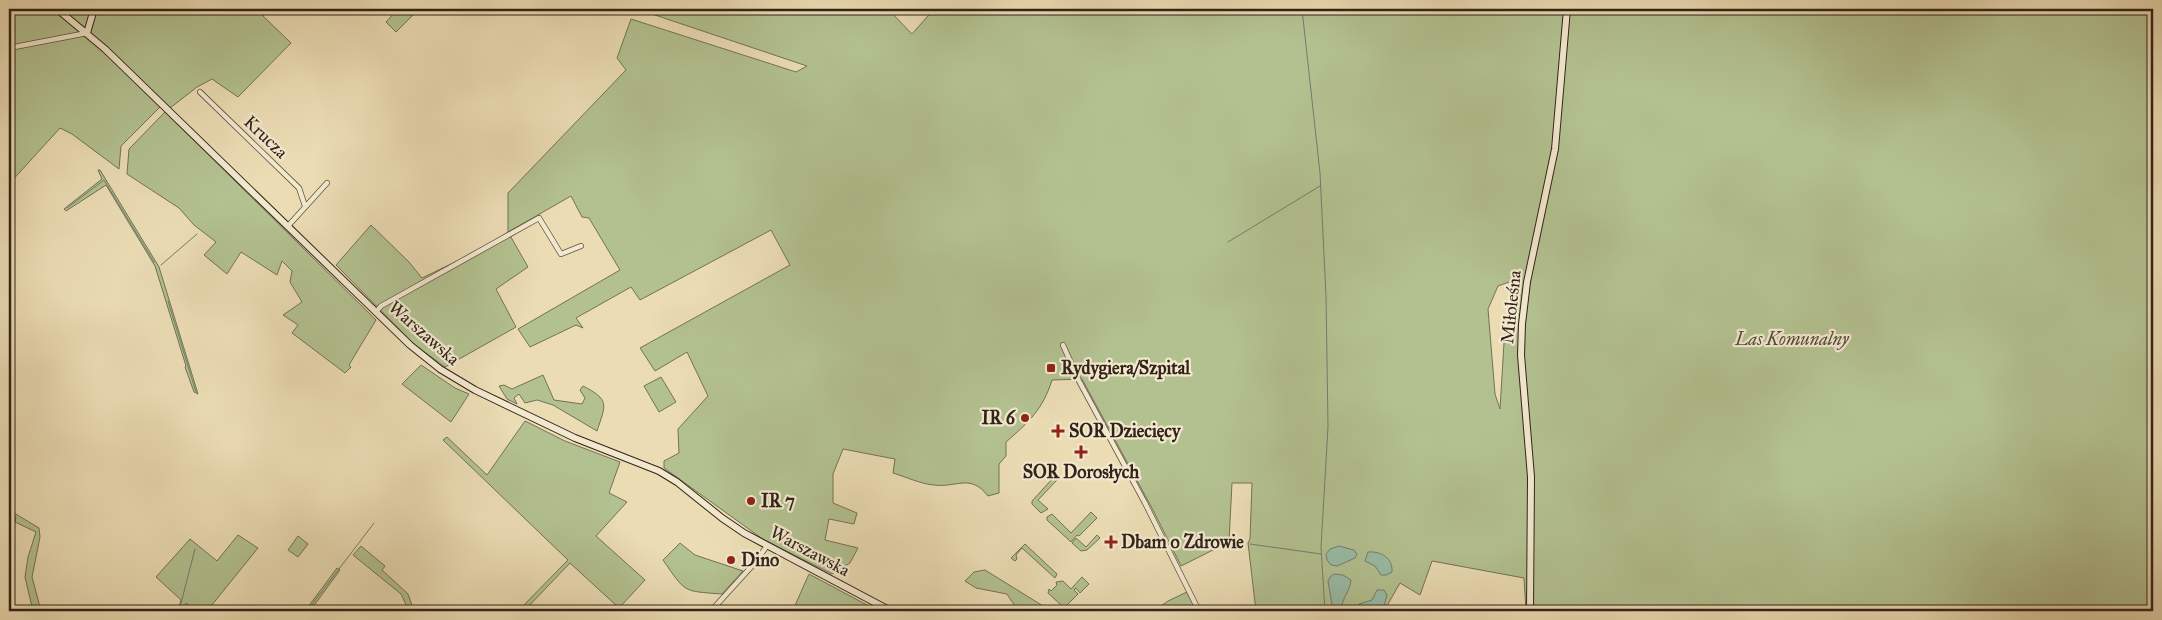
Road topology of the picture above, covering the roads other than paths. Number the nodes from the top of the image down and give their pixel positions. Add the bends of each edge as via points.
1 (57, 9) edge
2 (94, 9) edge
3 (1567, 9) edge
4 (87, 33) junction
5 (9, 48) edge
6 (200, 92) dead end
7 (327, 183) dead end
8 (305, 206) junction
9 (288, 226) junction
10 (581, 246) dead end
11 (376, 312) junction
12 (1063, 345) dead end
13 (767, 546) junction
14 (711, 611) edge
15 (891, 611) edge
16 (1199, 611) edge
17 (1530, 611) edge

1 - 4 main road, Warszawska
2 - 4 main road
3 - 17 main road, Miłoleśna via 1556,149 1527,282 1522,332 1531,477
4 - 5 street
4 - 9 main road, Warszawska
6 - 8 street, Krucza via 299,188
7 - 8 street
8 - 9 street
9 - 11 main road, Warszawska
10 - 11 street via 561,254 539,218 381,306
11 - 13 main road, Warszawska via 426,359 456,379 559,431 659,471 686,488 732,526
12 - 16 street
13 - 14 street
13 - 15 main road, Warszawska

